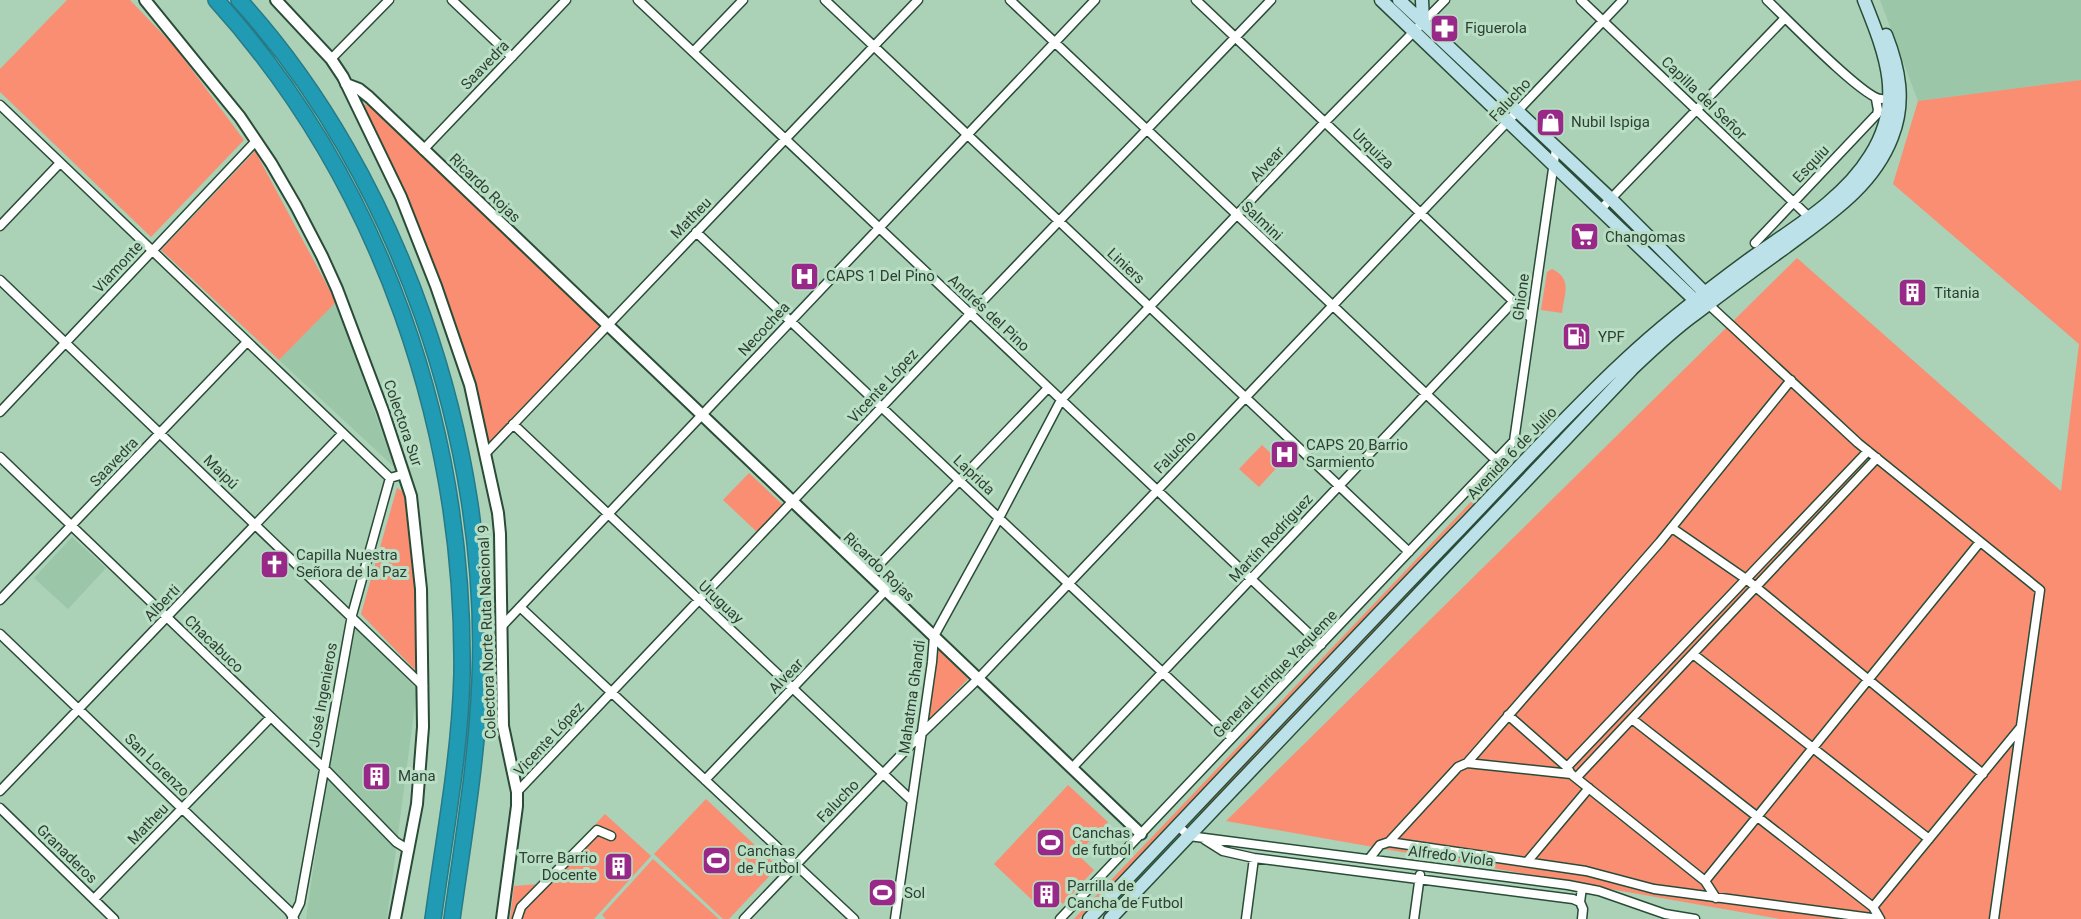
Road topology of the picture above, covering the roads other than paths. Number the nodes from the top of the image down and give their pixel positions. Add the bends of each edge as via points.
1 (145, 0) edge
2 (216, 0) edge
3 (239, 0) edge
4 (276, 0) edge
5 (389, 0) edge
6 (452, 0) edge
7 (566, 0) edge
8 (638, 0) edge
9 (743, 0) edge
10 (825, 0) edge
11 (918, 0) edge
12 (1010, 0) edge
13 (1095, 0) edge
14 (1196, 0) edge
15 (1271, 0) edge
16 (1380, 0) edge
17 (1399, 0) edge
18 (1422, 0) edge
19 (1445, 0) edge
20 (1581, 0) edge
21 (1623, 0) edge
22 (1767, 0) edge
23 (1864, 0) edge
24 (1872, 0) edge
25 (1785, 18) junction
26 (1603, 21) junction
27 (1419, 27) junction
28 (1235, 38) junction
29 (1055, 42) junction
30 (874, 46) junction
31 (693, 52) junction
32 (512, 57) junction
33 (331, 59) junction
34 (346, 84) junction
35 (1876, 99) junction
36 (1890, 100) junction
37 (0, 105) edge
38 (1697, 110) junction
39 (1518, 112) junction
40 (1325, 122) junction
41 (1509, 122) junction
42 (1147, 130) junction
43 (967, 135) junction
44 (785, 139) junction
45 (256, 141) junction
46 (1556, 148) junction
47 (423, 150) junction
48 (60, 163) junction
49 (1554, 164) junction
50 (1611, 200) junction
51 (1794, 202) junction
52 (1601, 209) junction
53 (1420, 213) junction
54 (1237, 216) junction
55 (1809, 216) junction
56 (1059, 221) junction
57 (0, 226) edge
58 (879, 228) junction
59 (696, 232) junction
60 (1755, 243) dead end
61 (152, 251) junction
62 (0, 280) edge
63 (1514, 301) junction
64 (1705, 301) junction
65 (1333, 305) junction
66 (1150, 307) junction
67 (970, 314) junction
68 (1532, 318) junction
69 (791, 321) junction
70 (604, 324) junction
71 (66, 342) junction
72 (247, 342) junction
73 (1791, 380) junction
74 (1048, 388) junction
75 (1426, 394) junction
76 (1245, 398) junction
77 (1061, 400) junction
78 (882, 407) junction
79 (0, 412) edge
80 (701, 416) junction
81 (513, 424) junction
82 (160, 433) junction
83 (343, 433) junction
84 (1509, 447) joint
85 (1868, 451) junction
86 (485, 454) junction
87 (0, 457) edge
88 (1877, 458) junction
89 (1497, 461) junction
90 (404, 474) junction
91 (390, 478) junction
92 (960, 480) junction
93 (1339, 486) junction
94 (1157, 490) junction
95 (791, 502) junction
96 (608, 514) junction
97 (999, 518) junction
98 (256, 524) junction
99 (71, 525) junction
100 (1672, 528) junction
101 (1980, 542) junction
102 (1408, 552) junction
103 (869, 574) junction
104 (1251, 579) junction
105 (1746, 579) junction
106 (1069, 583) junction
107 (1756, 588) junction
108 (885, 591) junction
109 (0, 600) edge
110 (699, 600) junction
111 (520, 607) junction
112 (352, 615) junction
113 (167, 617) junction
114 (503, 625) junction
115 (0, 634) edge
116 (934, 638) junction
117 (1321, 645) junction
118 (1693, 654) junction
119 (1163, 672) junction
120 (978, 679) junction
121 (1868, 680) junction
122 (423, 686) junction
123 (793, 688) junction
124 (612, 692) junction
125 (79, 709) junction
126 (1508, 715) junction
127 (271, 717) junction
128 (1632, 719) junction
129 (2020, 727) junction
130 (922, 733) junction
131 (1232, 738) junction
132 (1813, 748) junction
133 (1467, 763) junction
134 (324, 768) junction
135 (1072, 768) junction
136 (1571, 773) junction
137 (883, 774) junction
138 (1983, 774) junction
139 (705, 780) junction
140 (1589, 788) junction
141 (0, 791) edge
142 (517, 792) junction
143 (911, 800) junction
144 (0, 808) edge
145 (182, 808) junction
146 (1757, 816) junction
147 (1177, 825) junction
148 (1141, 834) junction
149 (611, 836) dead end
150 (1195, 837) junction
151 (1929, 839) junction
152 (1389, 842) junction
153 (409, 850) junction
154 (1254, 858) junction
155 (1370, 859) junction
156 (1527, 862) junction
157 (796, 865) junction
158 (1421, 866) junction
159 (1419, 879) junction
160 (1705, 881) junction
161 (1582, 888) junction
162 (1716, 898) junction
163 (94, 899) junction
164 (1580, 902) junction
165 (1873, 907) junction
166 (1100, 917) edge
167 (114, 919) edge
168 (293, 919) edge
169 (395, 919) edge
170 (433, 919) edge
171 (452, 919) edge
172 (502, 919) edge
173 (517, 919) edge
174 (744, 919) edge
175 (854, 919) edge
176 (895, 919) edge
177 (1060, 919) edge
178 (1246, 919) edge
179 (1414, 919) edge
180 (1582, 919) edge
181 (1695, 919) edge
182 (1880, 919) edge
183 (1994, 919) edge

1 - 45 street, Colectora Sur
2 - 170 highway via 286,88 318,136 360,213 391,284 435,424 453,520 462,673 456,752
3 - 171 highway via 327,113 365,182 421,310 455,427 479,580 480,678 477,738
4 - 33 street, Colectora Norte Ruta Nacional 9
5 - 33 street
6 - 32 street
7 - 32 street, Saavedra
8 - 31 street, Andrés del Pino
9 - 31 street
10 - 30 street, Liniers
11 - 30 street, Matheu
12 - 29 street, Salmini
13 - 29 street, Necochea
14 - 28 street, Urquiza
15 - 28 street, Vicente López
16 - 27 main road
17 - 27 main road
18 - 27 main road
19 - 27 street, Alvear
20 - 26 street, Capilla del Señor
21 - 26 street, Falucho
22 - 25 street
23 - 36 main road, Avenida 6 de Julio via 1887,64
24 - 64 main road, Avenida 6 de Julio via 1893,53 1900,86 1897,119 1884,154 1844,203
25 - 35 street
25 - 38 street
26 - 38 street, Capilla del Señor
26 - 39 street, Falucho
27 - 39 main road
27 - 40 street, Alvear
27 - 41 main road
28 - 40 street, Urquiza
28 - 42 street, Vicente López
29 - 42 street, Salmini
29 - 43 street, Necochea
30 - 43 street, Liniers
30 - 44 street, Matheu
31 - 44 street, Andrés del Pino
32 - 47 street, Saavedra
33 - 34 street, Colectora Norte Ruta Nacional 9
34 - 47 street, Ricardo Rojas via 369,97
34 - 86 street, Colectora Norte Ruta Nacional 9 via 401,197 436,286 470,385
35 - 36 street
35 - 51 street, Esquiu via 1877,114
36 - 55 main road, Avenida 6 de Julio via 1886,124 1870,157 1844,187
37 - 48 street
38 - 50 street
38 - 51 street, Capilla del Señor
39 - 41 street, Falucho
39 - 46 main road
40 - 53 street, Urquiza
40 - 54 street, Alvear
41 - 49 main road
41 - 53 street, Falucho
42 - 54 street, Salmini
42 - 56 street, Vicente López
43 - 56 street, Liniers
43 - 58 street, Necochea
44 - 58 street, Andrés del Pino
44 - 59 street, Matheu
45 - 61 street, Viamonte
45 - 90 street, Colectora Sur via 322,256 360,348
46 - 49 street, Ghione
46 - 50 main road
47 - 70 street, Ricardo Rojas
48 - 57 street
48 - 61 street
49 - 52 main road
49 - 68 street, Ghione
50 - 52 street
50 - 64 main road
51 - 55 street, Capilla del Señor
51 - 60 street, Esquiu
52 - 64 main road
53 - 63 street, Urquiza
53 - 65 street, Falucho
54 - 65 street, Salmini
54 - 66 street, Alvear
55 - 64 main road, Avenida 6 de Julio
56 - 66 street, Liniers
56 - 67 street, Vicente López
58 - 67 street, Andrés del Pino
58 - 69 street, Necochea
59 - 69 street, Laprida
59 - 70 street, Matheu
61 - 71 street, Viamonte
61 - 72 street
62 - 71 street, Maipú
63 - 68 street, Urquiza
63 - 75 street, Martín Rodríguez
64 - 73 street
64 - 147 main road, Avenida 6 de Julio via 1643,343 1610,374
64 - 150 main road, Avenida 6 de Julio via 1632,369 1342,672
65 - 75 street, Salmini
65 - 76 street, Falucho
66 - 76 street, Liniers
66 - 77 street, Alvear
67 - 74 street, Andrés del Pino
67 - 78 street, Vicente López
68 - 84 street, Ghione via 1516,435
69 - 78 street, Laprida
69 - 80 street, Necochea
70 - 80 street, Ricardo Rojas
70 - 81 street, Matheu
71 - 79 street, Viamonte
71 - 82 street, Maipú
72 - 82 street, Saavedra
72 - 83 street
73 - 85 street
73 - 100 street
74 - 77 street, Andrés del Pino
74 - 92 street
75 - 89 street, Salmini
75 - 93 street, Martín Rodríguez
76 - 93 street, Liniers
76 - 94 street, Falucho
77 - 94 street, Andrés del Pino
77 - 97 street, Mahatma Ghandi
78 - 92 street, Laprida
78 - 95 street, Vicente López
80 - 95 street, Ricardo Rojas
80 - 96 street, Necochea
81 - 86 street, Matheu
81 - 96 street, Uruguay
82 - 98 street, Maipú
82 - 99 street, Saavedra
83 - 91 street
83 - 98 street, Alberti
84 - 89 street, General Enrique Yaqueme
85 - 88 street
85 - 105 street
86 - 114 street, Colectora Norte Ruta Nacional 9 via 500,534
87 - 99 street, Chacabuco
88 - 101 street
88 - 107 street
89 - 102 street, General Enrique Yaqueme
90 - 91 street
90 - 122 street, Colectora Sur via 411,496 420,572
91 - 112 street, José Ingenieros
92 - 97 street, Laprida
92 - 103 street
93 - 102 street, Liniers
93 - 104 street, Martín Rodríguez
94 - 104 street, Andrés del Pino
94 - 106 street, Falucho
95 - 103 street, Ricardo Rojas
95 - 108 street, Ricardo Rojas
95 - 110 street, Vicente López
96 - 110 street, Uruguay
96 - 111 street, Necochea
97 - 106 street, Laprida
97 - 116 street, Mahatma Ghandi
98 - 112 street, Maipú
98 - 113 street, Alberti
99 - 109 street, Saavedra
99 - 113 street, Chacabuco
100 - 105 street
100 - 126 street
101 - 121 street
101 - 129 street via 2040,590
102 - 117 street, General Enrique Yaqueme
103 - 108 street, Ricardo Rojas
104 - 117 street, Andrés del Pino
104 - 119 street, Martín Rodríguez
105 - 107 street
105 - 136 street
106 - 119 street, Laprida
106 - 120 street, Falucho
107 - 118 street
107 - 121 street
108 - 116 street, Ricardo Rojas
108 - 123 street, Alvear
110 - 123 street, Uruguay
110 - 124 street, Vicente López
111 - 114 street, Necochea
111 - 124 street
112 - 122 street, Maipú
112 - 134 street, José Ingenieros
113 - 125 street, Alberti
113 - 127 street, Chacabuco
114 - 142 street, Colectora Norte Ruta Nacional 9 via 503,726
115 - 125 street, San Lorenzo
116 - 120 street, Ricardo Rojas
116 - 130 street, Mahatma Ghandi
117 - 131 street, General Enrique Yaqueme
118 - 128 street
118 - 132 street
119 - 131 street, Laprida
119 - 135 street, Martín Rodríguez
120 - 130 street, Falucho
120 - 135 street, Ricardo Rojas
120 - 148 street, Ricardo Rojas
121 - 132 street
121 - 138 street
122 - 153 street, Colectora Sur via 421,772
123 - 137 street, Uruguay
123 - 139 street, Alvear
124 - 139 street
124 - 142 street, Vicente López
125 - 141 street, Alberti
125 - 145 street, San Lorenzo
126 - 133 street
126 - 136 street
127 - 134 street, Chacabuco
127 - 145 street, Matheu
128 - 136 street
128 - 146 street
129 - 138 street
129 - 183 street
130 - 137 street, Falucho
130 - 143 street, Mahatma Ghandi
131 - 148 street, General Enrique Yaqueme
132 - 146 street
132 - 151 street
133 - 136 street
133 - 152 street via 1458,767
134 - 153 street, Chacabuco via 396,842
134 - 168 street, José Ingenieros via 300,903
135 - 148 street, Ricardo Rojas
136 - 140 street
137 - 143 street, Uruguay
137 - 157 street, Falucho
138 - 151 street
139 - 157 street
140 - 156 street
140 - 160 street
142 - 172 street, Colectora Norte Ruta Nacional 9
143 - 176 street, Mahatma Ghandi
144 - 163 street, Granaderos
145 - 163 street, Matheu
145 - 168 street, San Lorenzo
146 - 160 street
146 - 165 street
147 - 150 street, Alfredo Viola
147 - 166 main road, Avenida 6 de Julio
148 - 177 street, General Enrique Yaqueme
149 - 173 street via 597,830 521,907
150 - 154 street, Alfredo Viola via 1223,851
150 - 155 street, Alfredo Viola
150 - 166 main road, Avenida 6 de Julio
151 - 165 street
152 - 155 street via 1380,845
152 - 156 street
153 - 169 street, Colectora Sur
154 - 159 street, Alfredo Viola
154 - 178 street
155 - 158 street, Alfredo Viola
156 - 162 street
157 - 174 street, Falucho
157 - 175 street
158 - 159 street
158 - 161 street, Alfredo Viola
159 - 164 street, Alfredo Viola
159 - 179 street
160 - 162 street
161 - 164 street
161 - 181 street, Alfredo Viola via 1654,911
162 - 182 street
163 - 167 street, Granaderos
164 - 180 street
165 - 182 street

